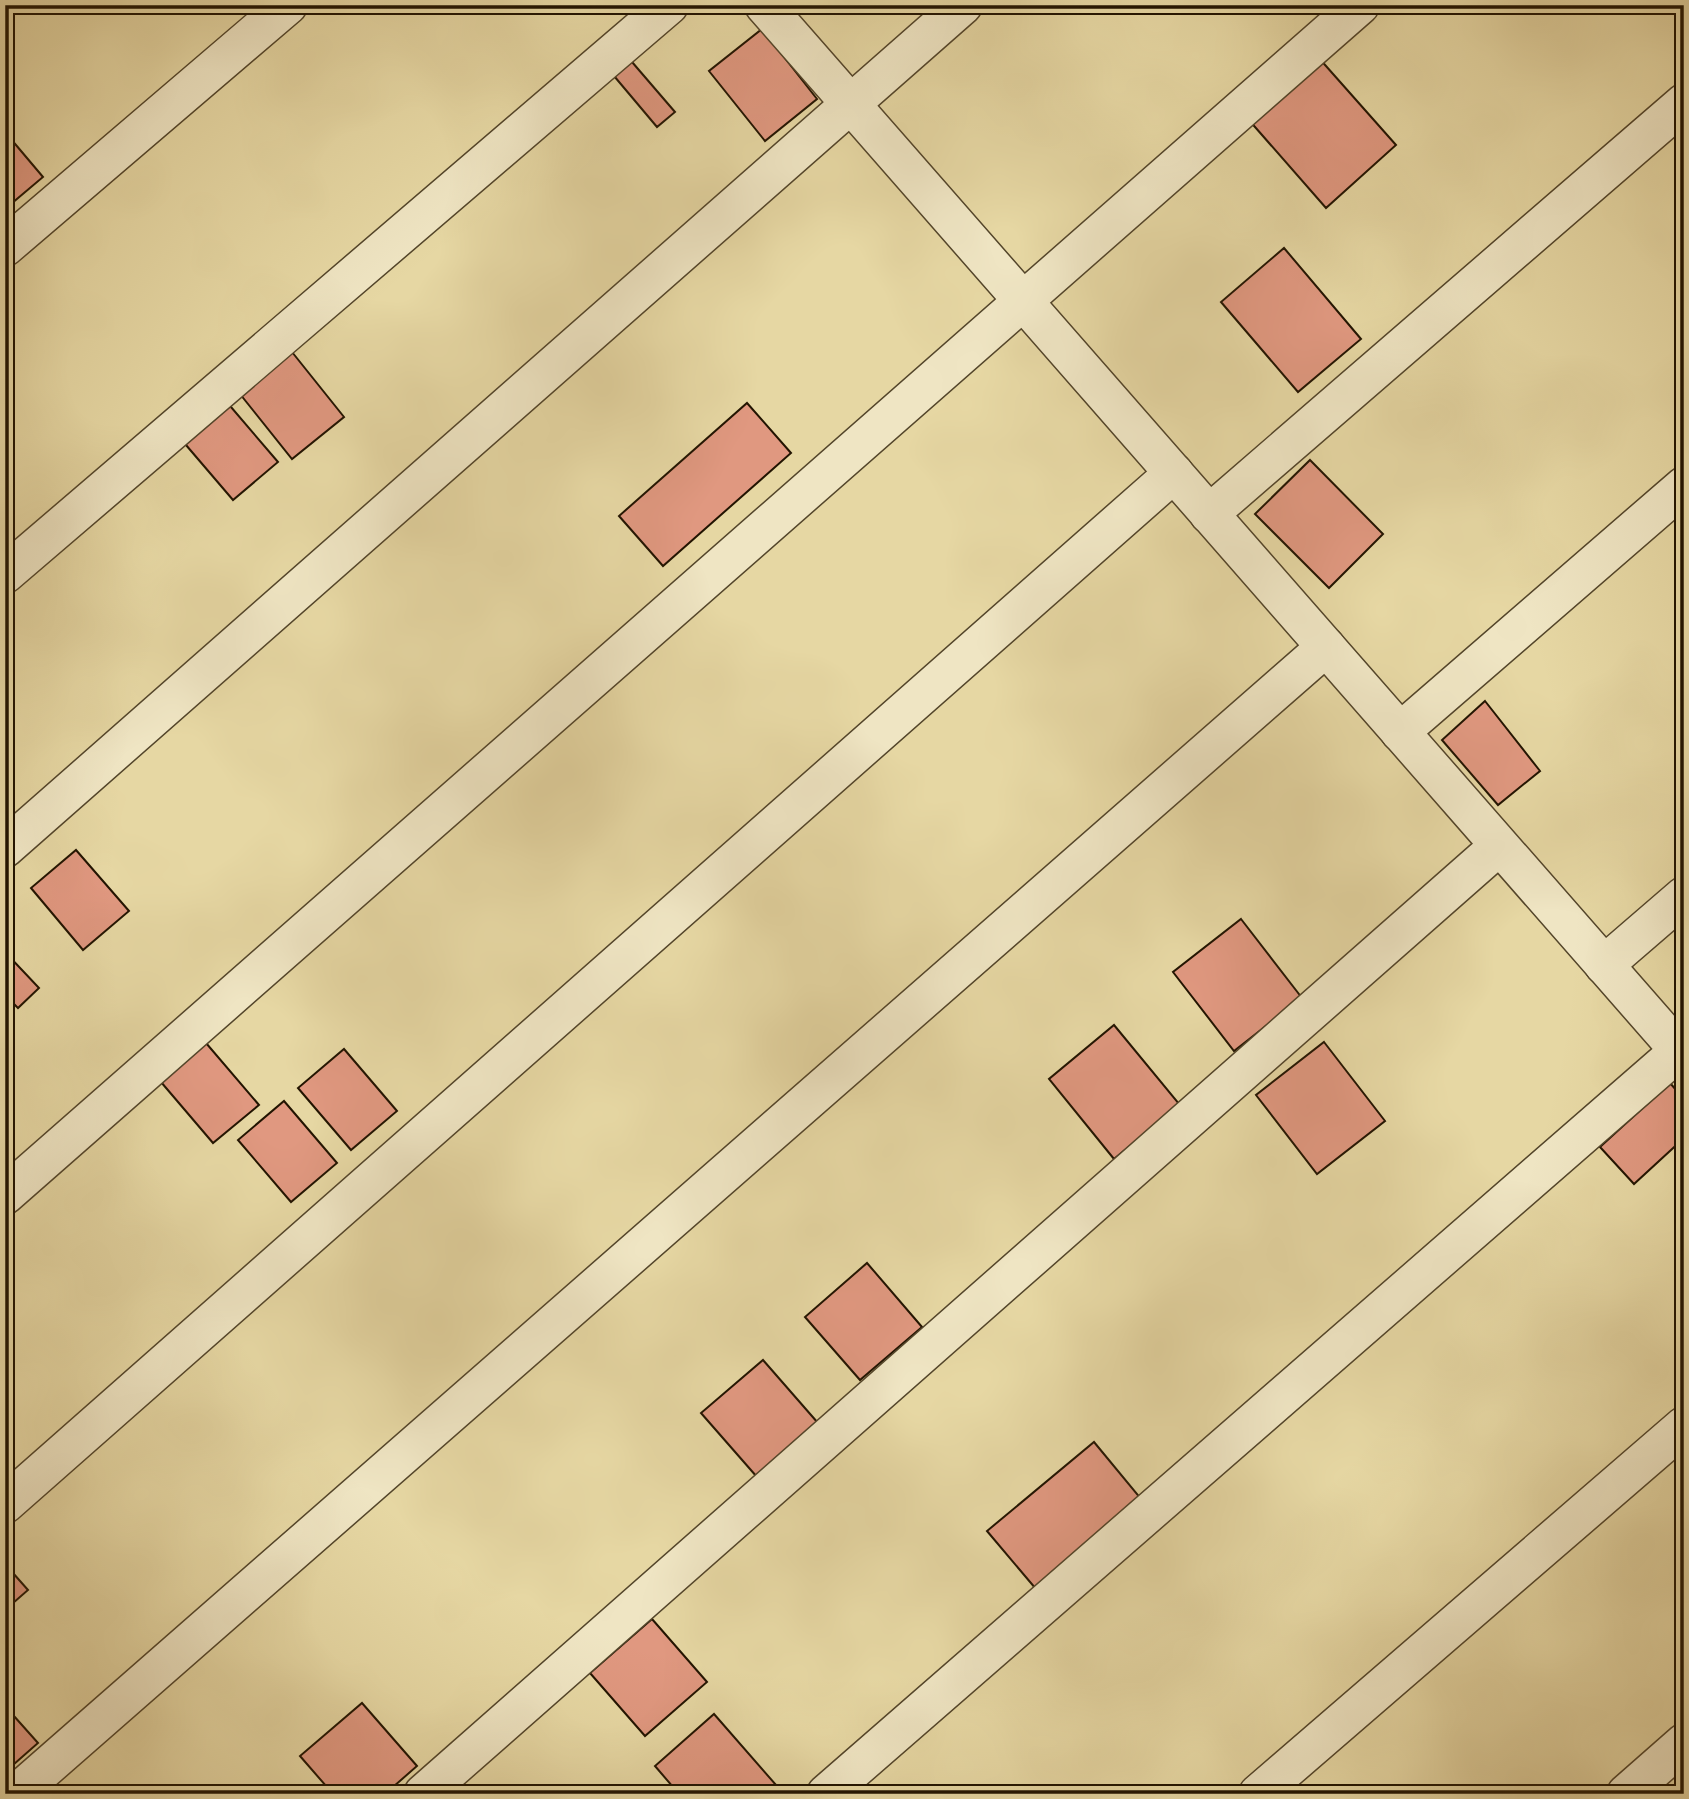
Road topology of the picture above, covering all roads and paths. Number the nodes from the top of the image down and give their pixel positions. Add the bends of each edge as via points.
1 (288, 5) edge
2 (669, 5) edge
3 (764, 5) edge
4 (963, 5) edge
5 (1360, 5) edge
6 (1684, 103) edge
7 (851, 104) junction
8 (5, 247) edge
9 (1023, 301) junction
10 (1174, 473) junction
11 (1684, 486) edge
12 (1209, 513) junction
13 (5, 574) edge
14 (1326, 647) junction
15 (1400, 732) junction
16 (1499, 846) junction
17 (5, 848) edge
18 (1684, 896) edge
19 (1604, 965) junction
20 (1681, 1053) edge
21 (5, 1195) edge
22 (1684, 1426) edge
23 (5, 1504) edge
24 (1684, 1743) edge
25 (16, 1794) edge
26 (423, 1794) edge
27 (826, 1794) edge
28 (1258, 1794) edge
29 (1626, 1794) edge

1 - 8 street
2 - 13 street
3 - 7 street
4 - 7 street
5 - 9 street
6 - 12 street
7 - 9 street
7 - 17 street
9 - 10 street
9 - 21 street
10 - 12 street
10 - 23 street
11 - 15 street
12 - 14 street
14 - 15 street
14 - 25 street
15 - 16 street
16 - 19 street
16 - 26 street
18 - 19 street
19 - 20 street
20 - 27 street
22 - 28 street
24 - 29 street

